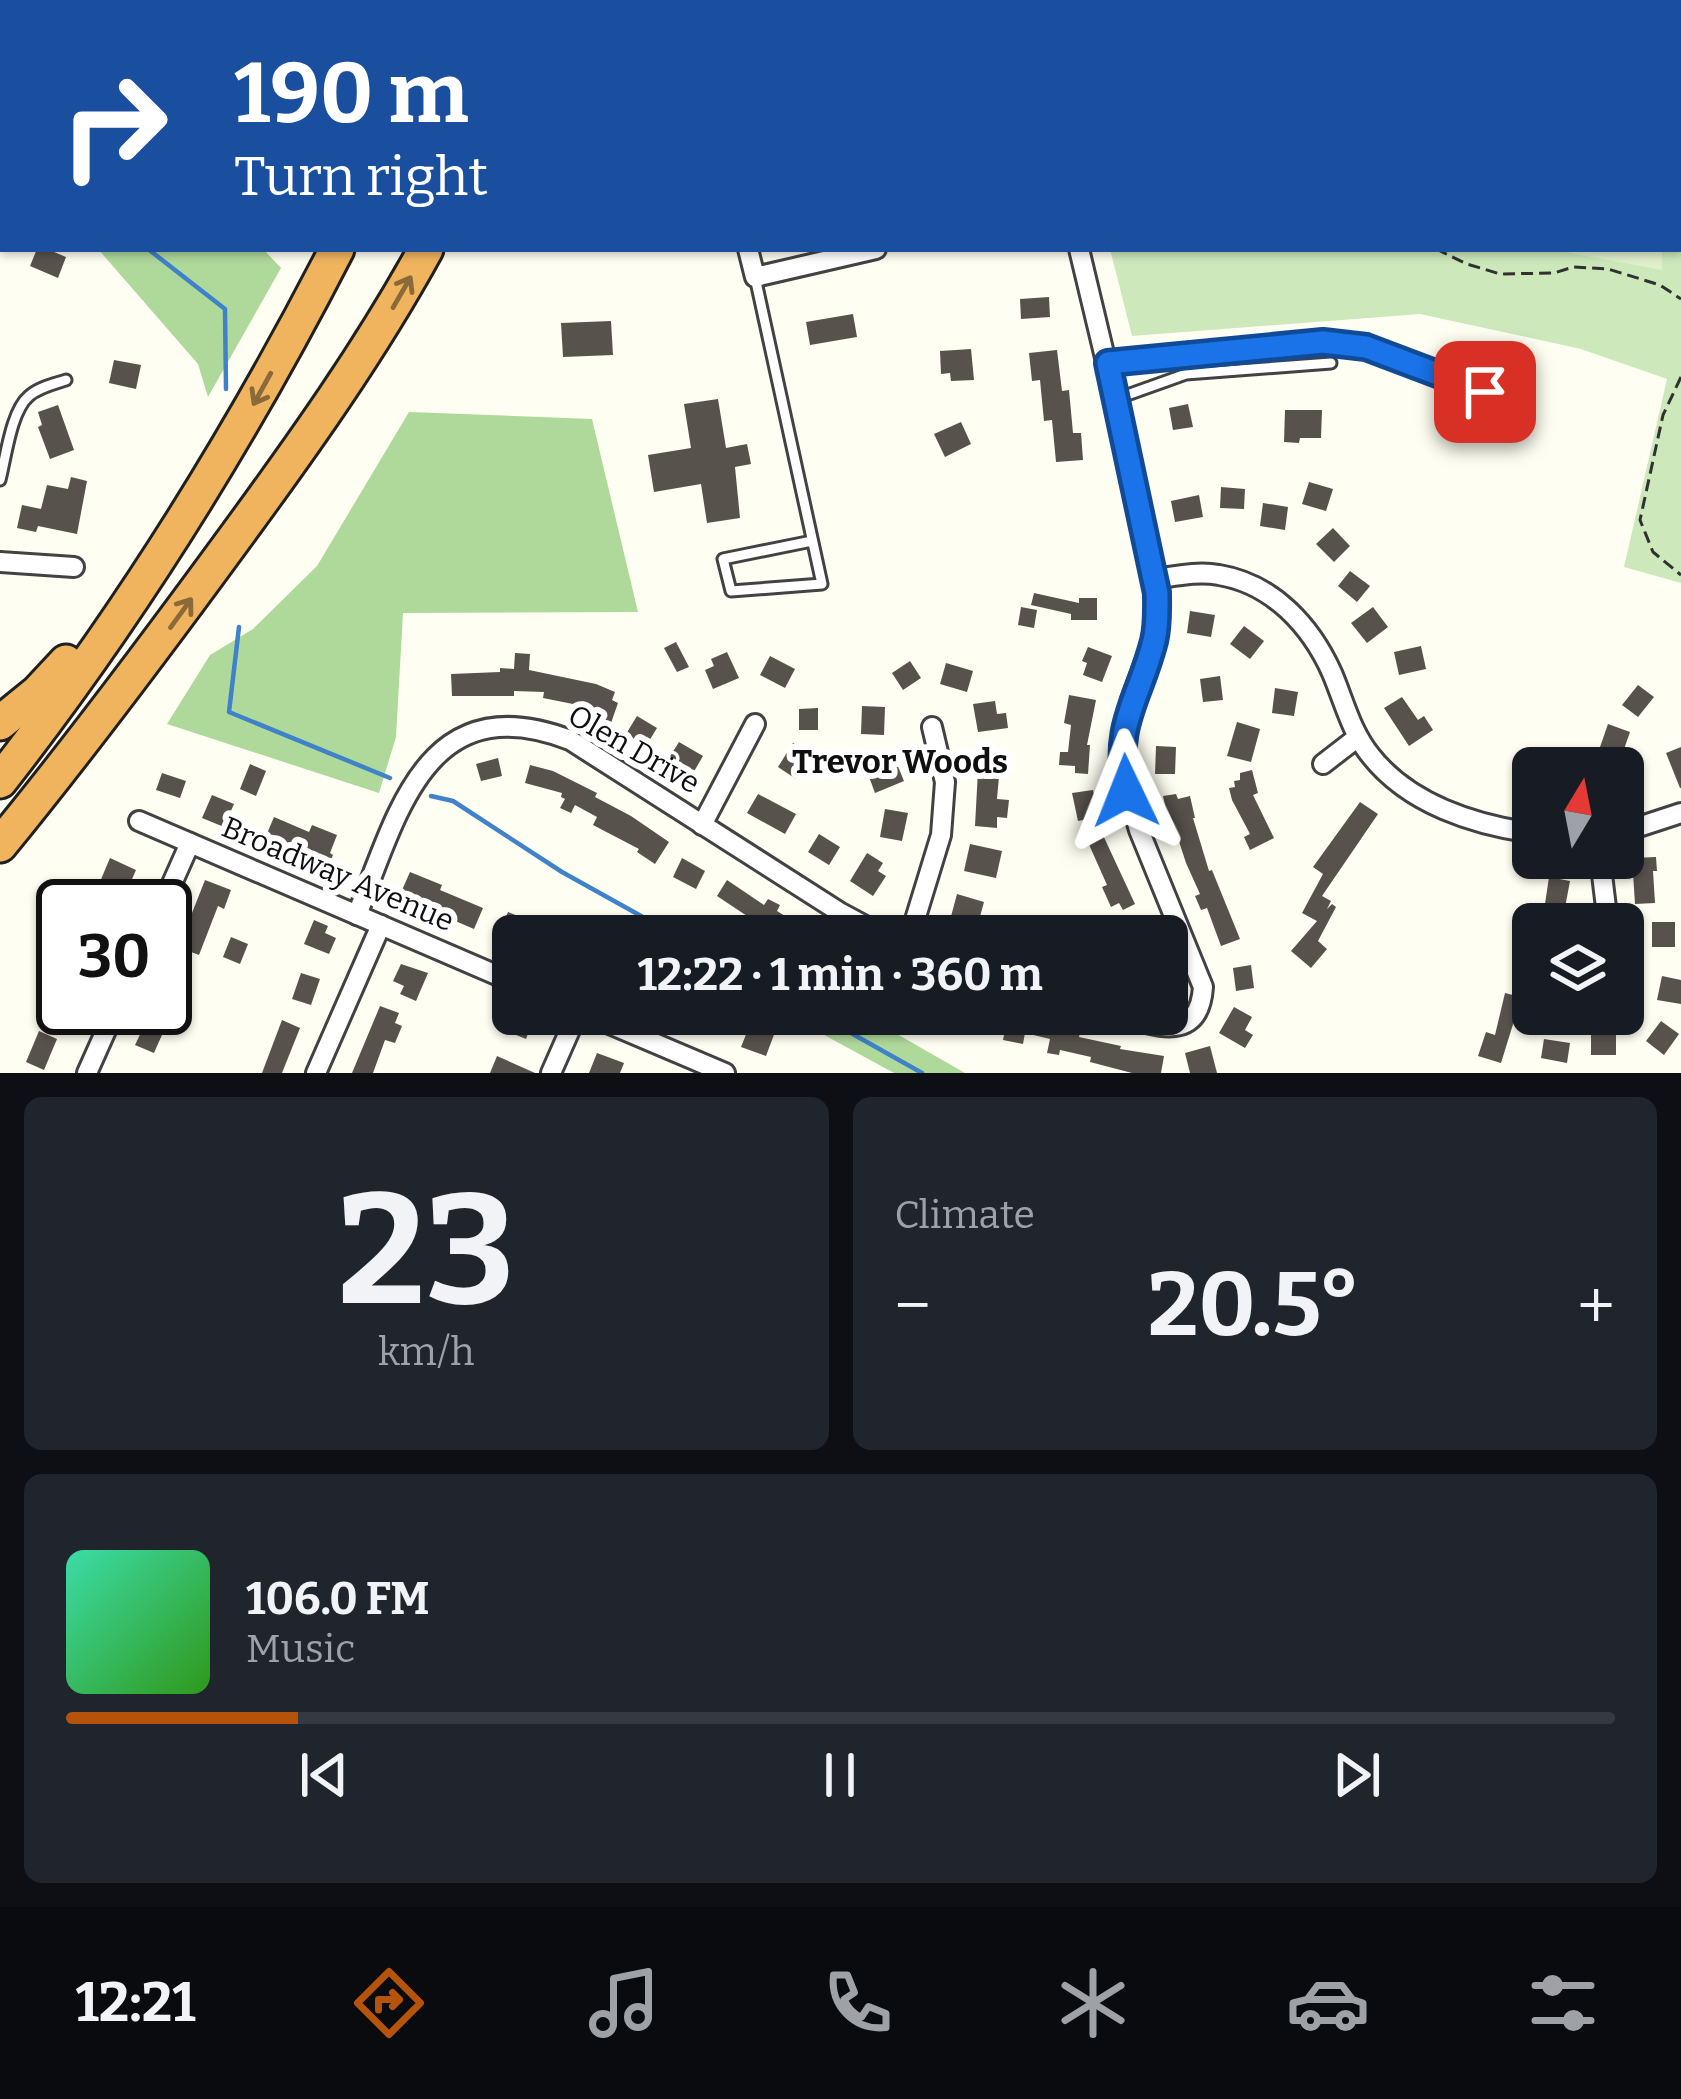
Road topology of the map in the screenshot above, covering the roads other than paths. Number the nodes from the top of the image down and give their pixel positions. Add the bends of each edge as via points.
1 (335, 252) edge
2 (424, 252) edge
3 (749, 252) edge
4 (863, 252) edge
5 (1080, 252) edge
6 (754, 277) junction
7 (1331, 362) dead end
8 (1108, 363) junction
9 (66, 380) dead end
10 (1485, 392) dead end
11 (1116, 399) junction
12 (0, 480) edge
13 (179, 527) junction
14 (812, 541) junction
15 (0, 562) edge
16 (74, 567) dead end
17 (1155, 579) junction
18 (111, 706) junction
19 (0, 723) edge
20 (755, 724) dead end
21 (932, 728) dead end
22 (1358, 737) junction
23 (1323, 764) dead end
24 (0, 781) edge
25 (1681, 814) edge
26 (140, 821) dead end
27 (702, 825) junction
28 (1644, 825) edge
29 (1512, 829) edge
30 (190, 843) junction
31 (0, 845) edge
32 (0, 874) edge
33 (174, 879) edge
34 (357, 915) junction
35 (845, 915) edge
36 (916, 915) edge
37 (1174, 915) edge
38 (381, 925) junction
39 (1188, 948) edge
40 (492, 973) edge
41 (1188, 1019) edge
42 (104, 1035) edge
43 (568, 1035) edge
44 (635, 1035) edge
45 (87, 1073) edge
46 (316, 1073) edge
47 (551, 1073) edge
48 (725, 1073) edge

1 -> 13 highway
18 -> 2 highway via 338,394
3 - 6 street
4 - 6 street
5 - 8 street
6 - 14 lane
7 - 11 lane via 1186,374
8 - 10 lane via 1323,342 1366,347
8 - 11 street
9 - 12 lane via 23,401
11 - 17 street
13 - 19 highway via 52,678
13 - 24 highway
14 - 14 lane via 822,584 731,592 723,559
15 - 16 street
17 - 22 street via 1218,574 1278,601 1314,638
17 - 37 street via 1157,623 1127,715 1123,776
18 - 31 highway
18 - 32 highway
20 - 27 street
21 - 36 street via 945,782 941,835
22 - 23 street
22 - 29 street via 1408,790
25 - 28 street
26 - 30 street, Broadway Avenue
27 - 34 street, Olen Drive via 570,740 530,728 480,732 437,752 419,774
27 - 35 street, Olen Drive
30 - 33 street
30 - 34 street, Broadway Avenue
34 - 38 street, Broadway Avenue
38 - 40 street, Broadway Avenue
38 - 46 street
39 - 41 street via 1202,996
42 - 45 street
43 - 47 street
44 - 48 street

